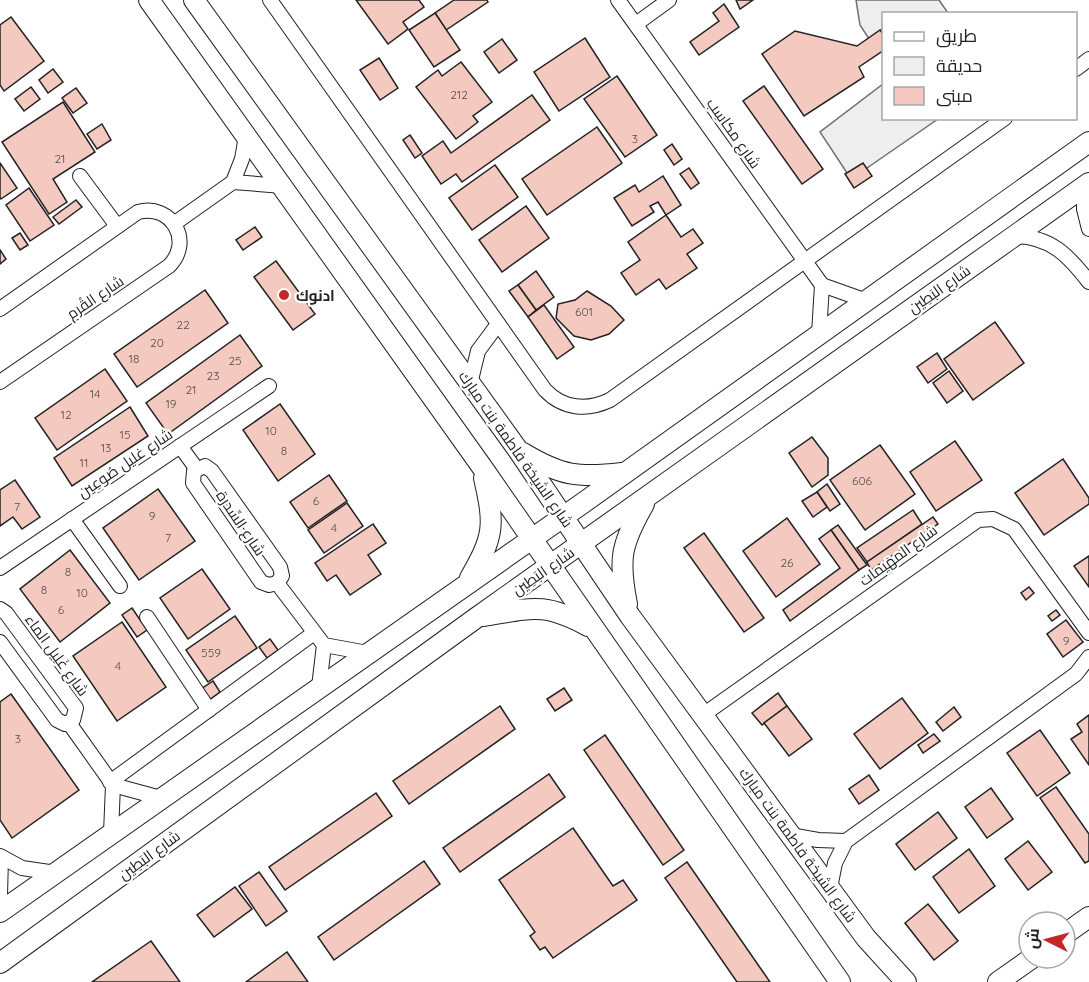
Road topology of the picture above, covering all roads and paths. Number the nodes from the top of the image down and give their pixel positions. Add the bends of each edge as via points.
1 (149, 0) edge
2 (194, 0) edge
3 (270, 0) edge
4 (618, 0) edge
5 (669, 0) edge
6 (636, 24) junction
7 (1089, 59) edge
8 (1077, 68) edge
9 (1002, 120) edge
10 (246, 136) junction
11 (1089, 142) edge
12 (80, 176) dead end
13 (233, 182) junction
14 (1086, 185) edge
15 (283, 186) junction
16 (175, 223) junction
17 (117, 226) junction
18 (1089, 229) edge
19 (1015, 236) junction
20 (805, 261) junction
21 (1089, 282) edge
22 (822, 285) junction
23 (867, 301) junction
24 (0, 309) edge
25 (498, 324) junction
26 (819, 334) junction
27 (0, 382) edge
28 (470, 384) junction
29 (268, 386) dead end
30 (180, 446) junction
31 (518, 450) junction
32 (482, 467) junction
33 (196, 468) junction
34 (625, 473) junction
35 (649, 496) junction
36 (563, 516) junction
37 (72, 519) junction
38 (531, 539) junction
39 (582, 543) junction
40 (0, 567) edge
41 (550, 567) junction
42 (277, 583) junction
43 (468, 583) junction
44 (120, 586) dead end
45 (0, 609) edge
46 (630, 616) junction
47 (147, 617) dead end
48 (476, 618) junction
49 (593, 628) junction
50 (314, 633) junction
51 (1089, 633) edge
52 (0, 642) edge
53 (324, 645) junction
54 (368, 653) junction
55 (1089, 657) edge
56 (319, 687) junction
57 (209, 710) junction
58 (703, 715) junction
59 (69, 723) junction
60 (112, 783) junction
61 (161, 798) junction
62 (111, 833) junction
63 (790, 835) junction
64 (846, 841) junction
65 (0, 857) edge
66 (56, 873) junction
67 (830, 888) junction
68 (0, 896) edge
69 (0, 912) edge
70 (0, 963) edge
71 (1017, 969) edge
72 (840, 982) edge
73 (906, 982) edge
74 (998, 982) edge

1 - 10 main road
2 - 28 main road, شارع الشيخة فاطمة بنت مبارك
3 - 25 street
4 - 6 street, شارع مكاسِب
5 - 6 street
6 - 20 street, شارع مكاسِب
7 - 8 street
9 - 20 street
10 - 13 street
10 - 15 main road
11 - 23 main road
12 - 17 street
13 - 15 street
13 - 16 street
14 - 18 street via 1084,209
14 - 19 main road, شارع البَطِين
15 - 32 main road
16 - 17 street via 158,211 145,210
16 - 27 street, شارع القُرم via 180,249 170,266
17 - 24 street
19 - 21 street via 1052,244
19 - 35 main road, شارع البَطِين
20 - 22 street, شارع مكاسِب
20 - 25 street via 610,400 594,406 568,405 551,397
22 - 23 street
22 - 26 street
23 - 26 main road
25 - 28 street via 478,351
26 - 34 main road
28 - 31 main road, شارع الشيخة فاطمة بنت مبارك
29 - 30 street, شارع غليل صُوعِين
30 - 33 street, شارع السِّدرة
30 - 37 street, شارع غليل صُوعِين
31 - 34 main road via 570,476
31 - 36 main road, شارع الشيخة فاطمة بنت مبارك
32 - 38 main road
32 - 43 main road via 492,512 491,531
33 - 42 street, شارع السِّدرة via 193,483 258,578 264,584
33 - 42 street, شارع السِّدرة via 205,466 212,471 280,567 282,576
34 - 36 main road
35 - 39 main road, شارع البَطِين
35 - 46 main road via 627,534 622,551 622,577
36 - 38 main road
36 - 39 main road, شارع الشيخة فاطمة بنت مبارك
37 - 40 street, شارع غليل صُوعِين
37 - 44 street
38 - 41 main road
38 - 43 main road
39 - 41 main road, شارع البَطِين
39 - 46 main road, شارع الشيخة فاطمة بنت مبارك
41 - 48 main road, شارع البَطِين
41 - 49 main road
42 - 50 street, شارع السِّدرة
43 - 54 main road
45 - 59 street, شارع غَلِيل الماء via 76,708
46 - 58 main road, شارع الشيخة فاطمة بنت مبارك
47 - 57 street
48 - 49 main road via 547,608
48 - 70 main road, شارع البَطِين
49 - 72 main road
50 - 53 street, شارع السِّدرة
50 - 57 street
51 - 58 street, شارع المهَيمات via 1014,529 993,519 978,520
52 - 59 street via 57,720
53 - 54 street
53 - 56 street
54 - 56 main road
55 - 64 street via 1076,674
56 - 61 main road
57 - 60 street
58 - 63 main road, شارع الشيخة فاطمة بنت مبارك
59 - 60 street
60 - 61 street
60 - 62 street
61 - 62 main road
62 - 66 main road
63 - 64 street
63 - 67 main road, شارع الشيخة فاطمة بنت مبارك
64 - 67 street via 835,863
65 - 66 street via 33,871
65 - 68 street
66 - 69 main road
67 - 73 main road, شارع الشيخة فاطمة بنت مبارك via 880,956
71 - 74 main road

